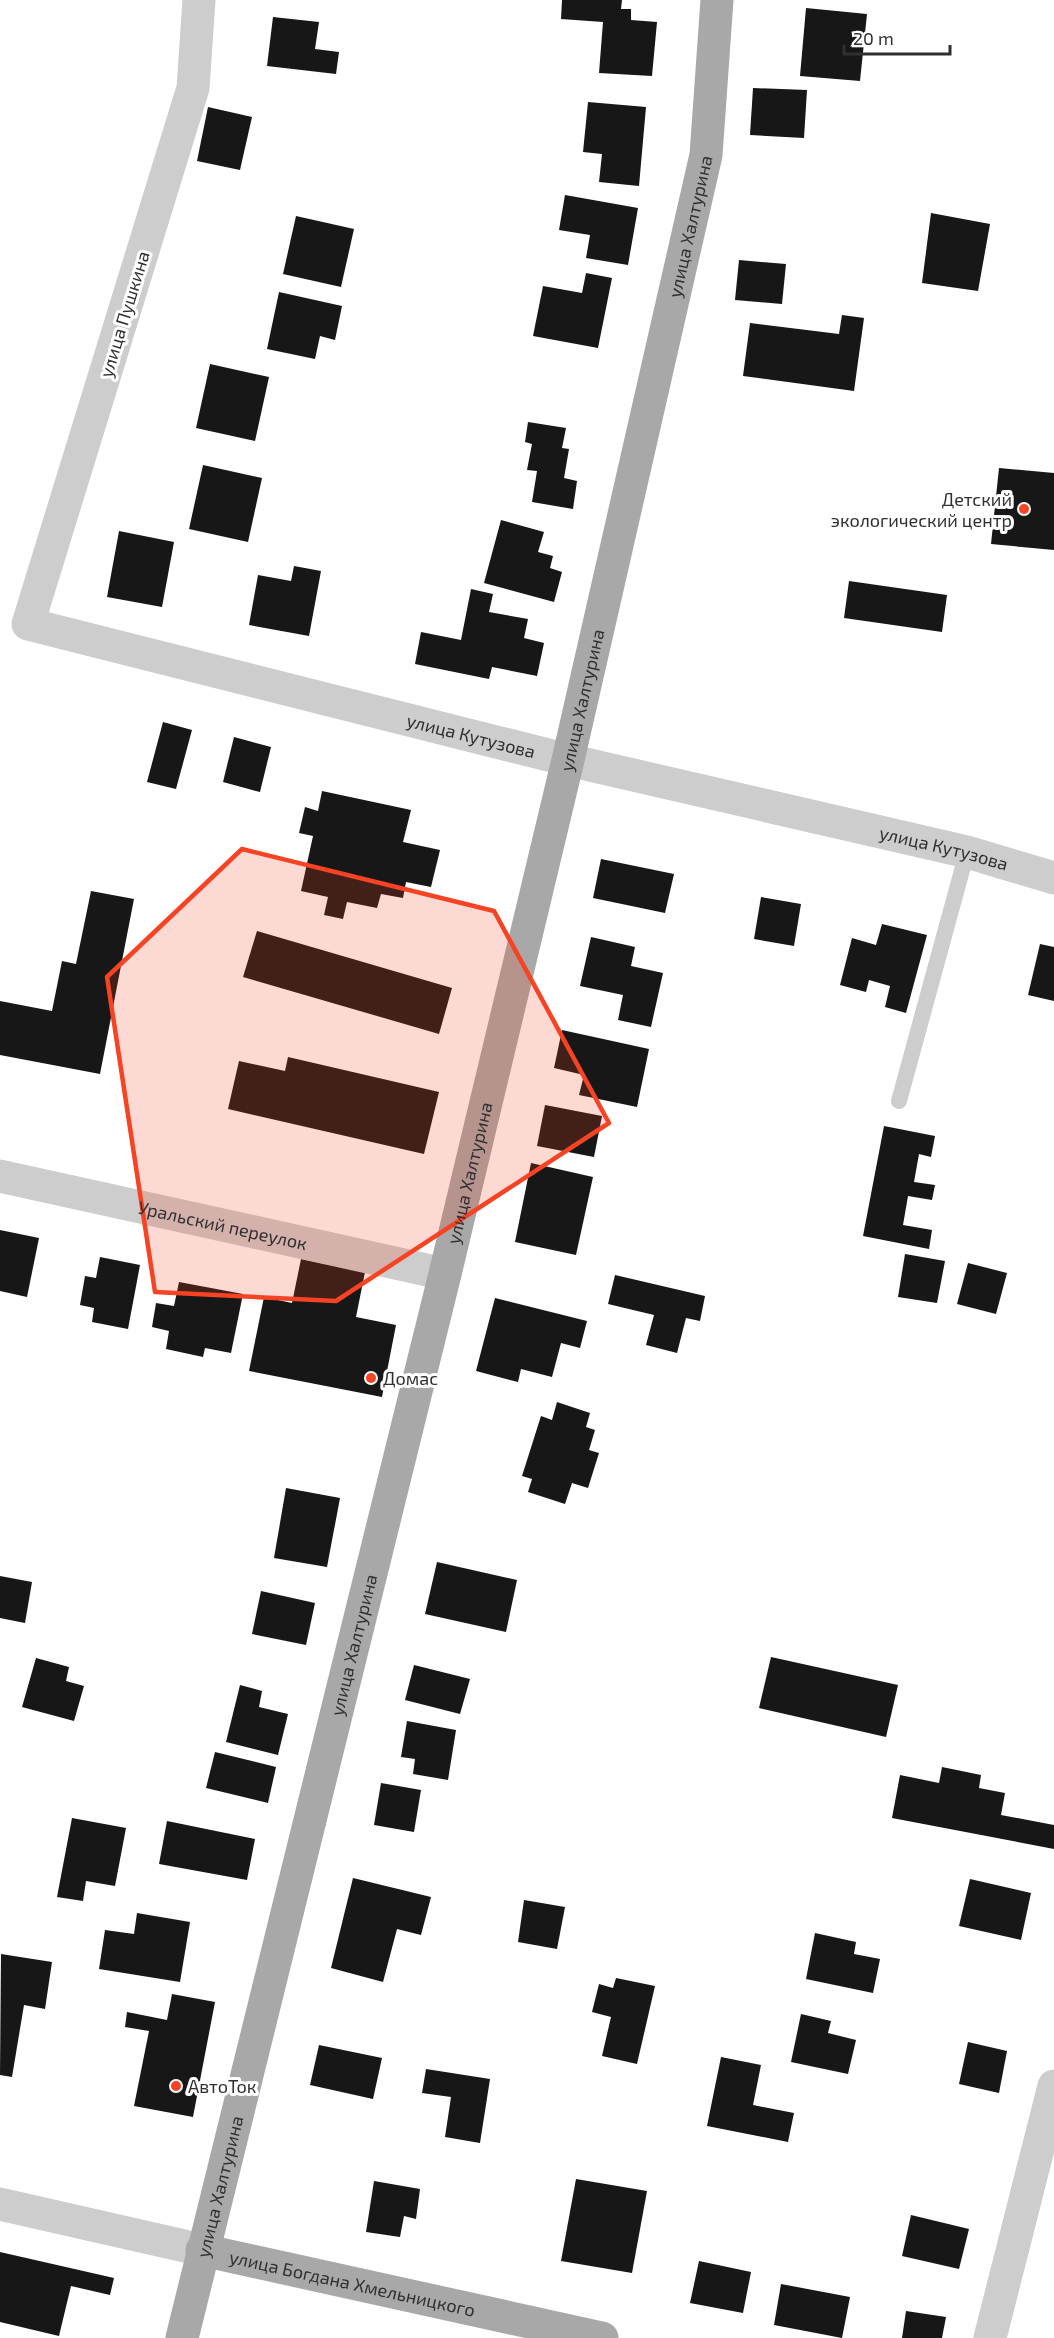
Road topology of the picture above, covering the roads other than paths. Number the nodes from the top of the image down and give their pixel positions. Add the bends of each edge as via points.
1 (199, 0) edge
2 (717, 0) edge
3 (28, 624) joint
4 (568, 760) junction
5 (966, 852) junction
6 (1054, 878) edge
7 (899, 1101) dead end
8 (0, 1176) edge
9 (445, 1274) junction
10 (1054, 2086) edge
11 (0, 2204) edge
12 (202, 2250) junction
13 (182, 2338) edge
14 (602, 2338) edge
15 (990, 2338) edge

1 - 3 street, улица Пушкина via 193,88
2 - 4 main road, улица Халтурина via 706,154
3 - 4 street, улица Кутузова
4 - 5 street, улица Кутузова
4 - 9 main road, улица Халтурина
5 - 6 street, улица Кутузова
5 - 7 lane
8 - 9 street, Уральский переулок
9 - 12 main road, улица Халтурина
10 - 15 street
11 - 12 street, улица Богдана Хмельницкого
12 - 13 main road, улица Халтурина
12 - 14 main road, улица Богдана Хмельницкого

